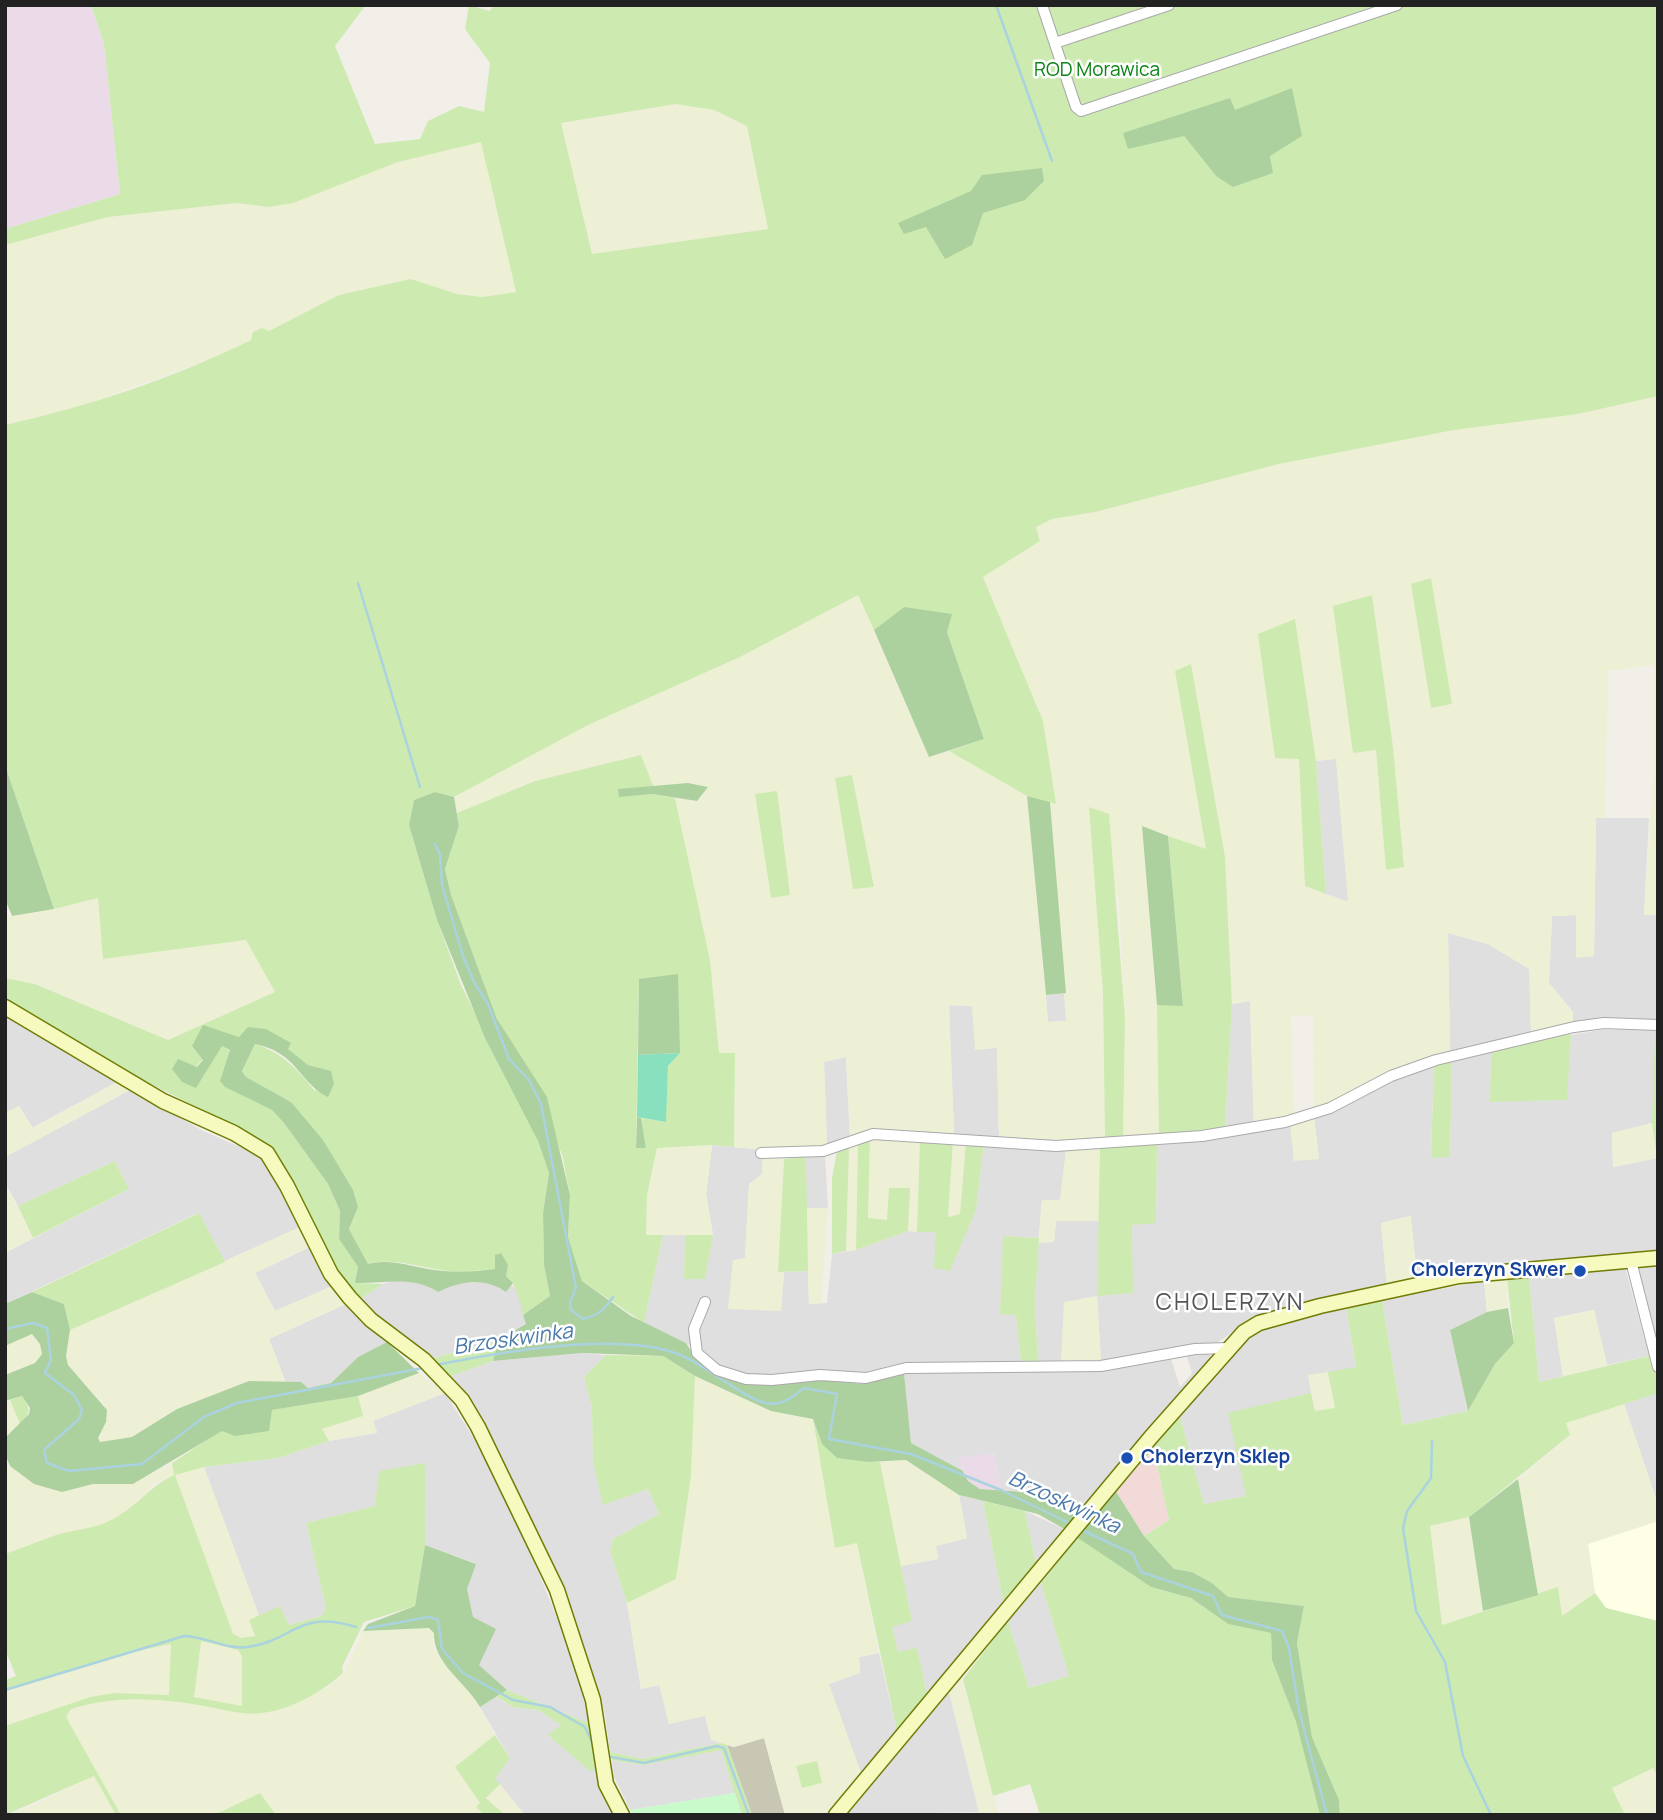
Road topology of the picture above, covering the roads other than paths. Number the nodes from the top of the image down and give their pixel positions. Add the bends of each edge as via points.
1 (1042, 5) edge
2 (1169, 5) edge
3 (1397, 5) edge
4 (1055, 43) junction
5 (5, 1007) edge
6 (1658, 1025) edge
7 (761, 1153) dead end
8 (1658, 1258) edge
9 (1631, 1261) junction
10 (705, 1302) dead end
11 (1228, 1348) junction
12 (1658, 1367) edge
13 (622, 1815) edge
14 (836, 1815) edge

1 - 4 street
2 - 4 street
3 - 4 street via 1081,111
5 - 13 street via 163,1101 267,1153 331,1274 371,1320 424,1360 462,1400 556,1590 593,1700 606,1784
6 - 7 street via 1574,1027 1436,1060 1391,1076 1330,1108 1285,1122 1202,1136 1056,1146 873,1134 823,1151
8 - 9 street
9 - 11 street via 1479,1273 1340,1301 1259,1323
9 - 12 street
10 - 11 street via 694,1329 697,1353 717,1370 746,1379 866,1378 915,1367 1101,1366 1195,1349
11 - 14 street

